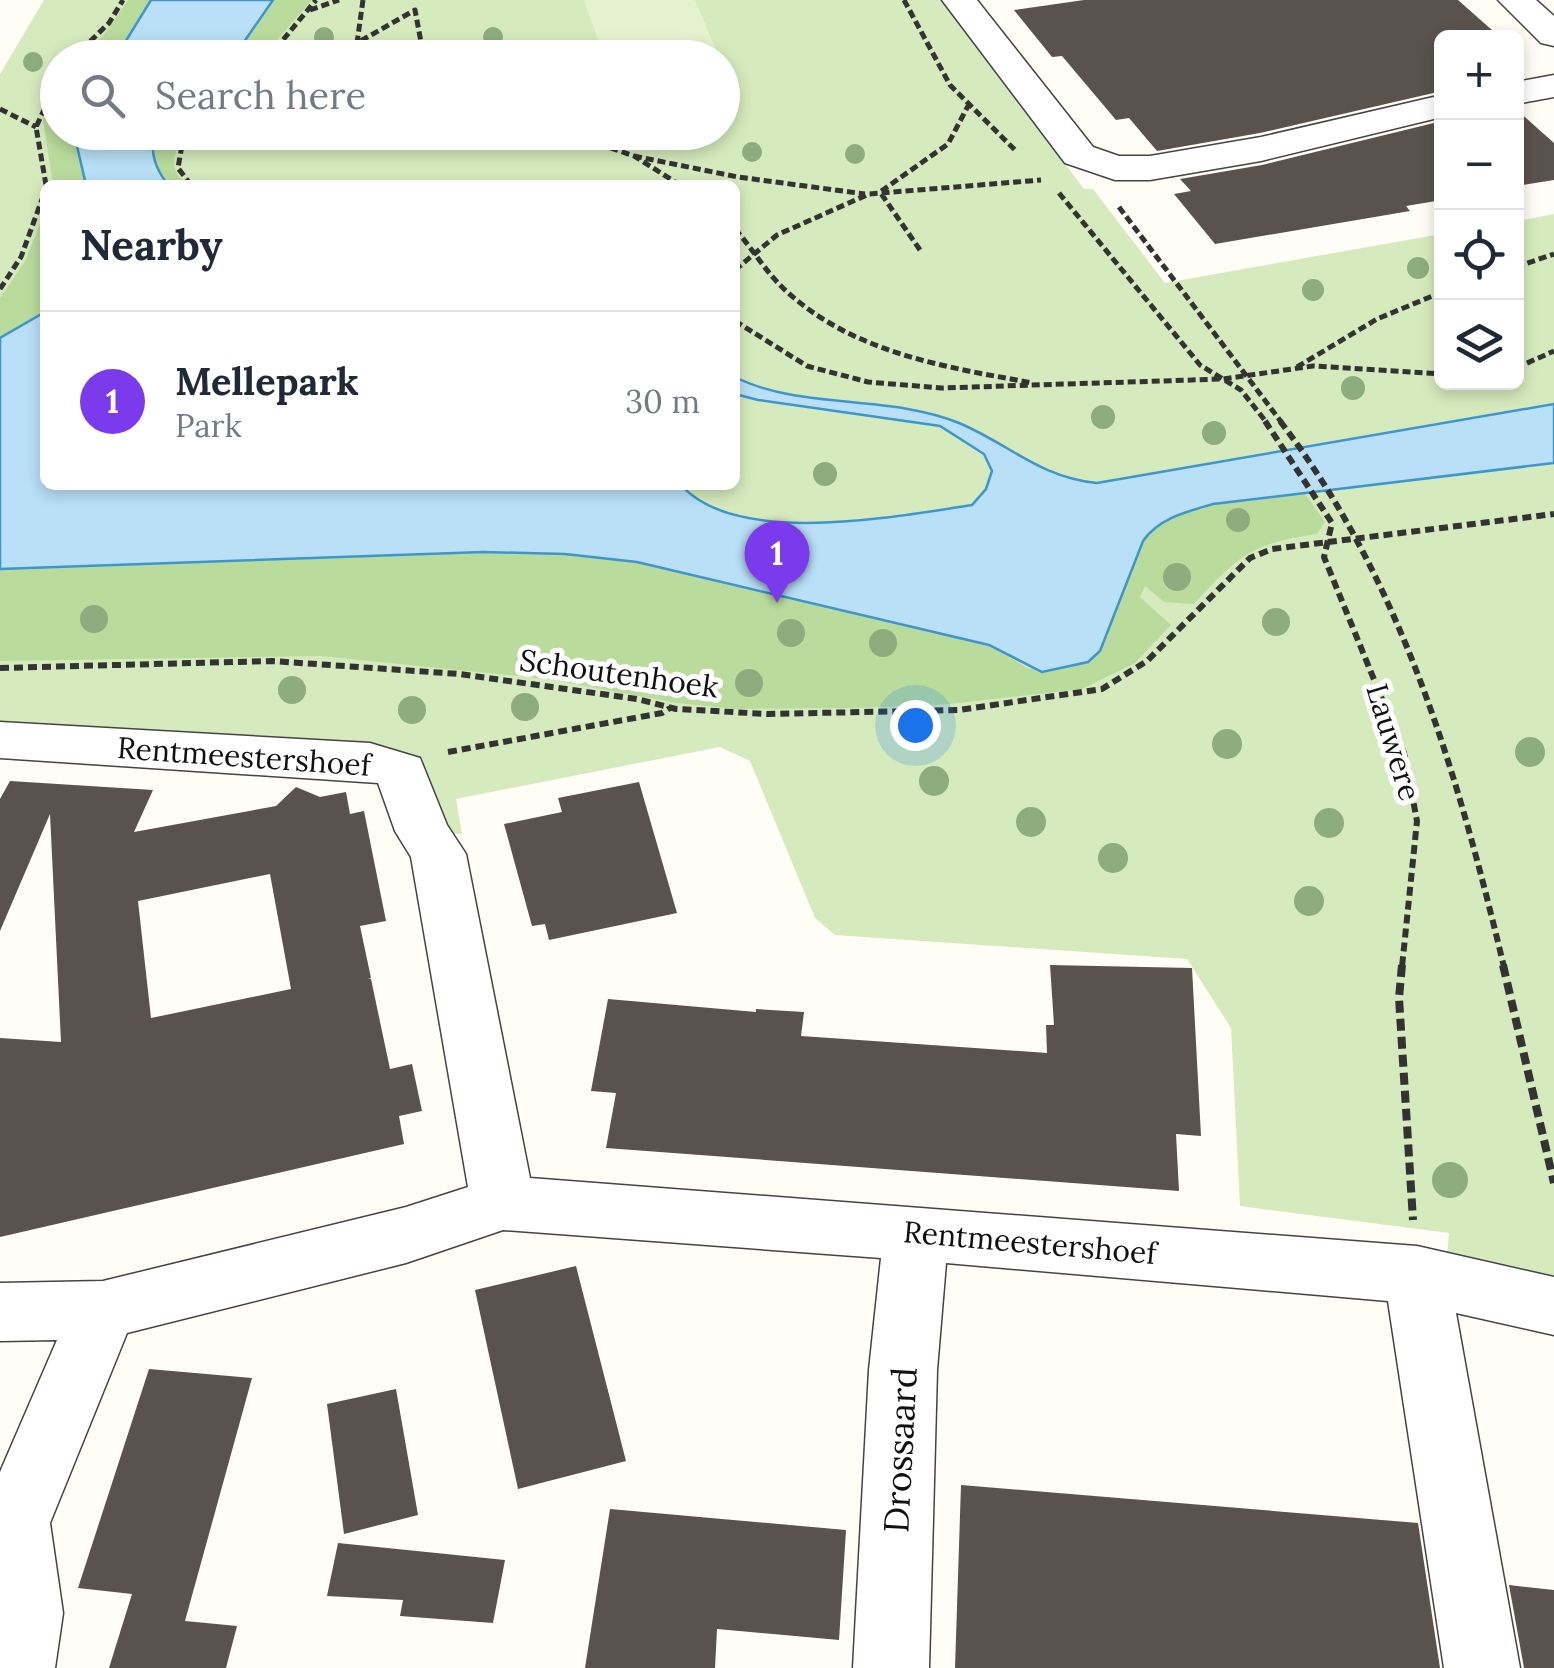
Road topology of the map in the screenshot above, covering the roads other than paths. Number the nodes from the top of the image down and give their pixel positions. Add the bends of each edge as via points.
1 (959, 0) edge
2 (1515, 0) edge
3 (1554, 35) edge
4 (1554, 86) edge
5 (1524, 92) edge
6 (1434, 108) edge
7 (0, 740) edge
8 (502, 1203) junction
9 (916, 1232) junction
10 (1415, 1244) junction
11 (1554, 1306) edge
12 (103, 1310) junction
13 (0, 1312) edge
14 (17, 1668) edge
15 (891, 1668) edge
16 (1482, 1668) edge

1 - 6 street via 1079,154 1115,168 1261,149
2 - 3 street
4 - 5 street
7 - 8 street, Rentmeestershoef via 370,762 401,771 438,854
8 - 9 street, Rentmeestershoef
8 - 12 street, Rentmeestershoef via 406,1234
9 - 10 street, Rentmeestershoef
9 - 15 street, Drossaard via 903,1370
10 - 11 street, Rentmeestershoef
10 - 16 street
12 - 13 street, Rentmeestershoef
12 - 14 street via 14,1523 26,1613

